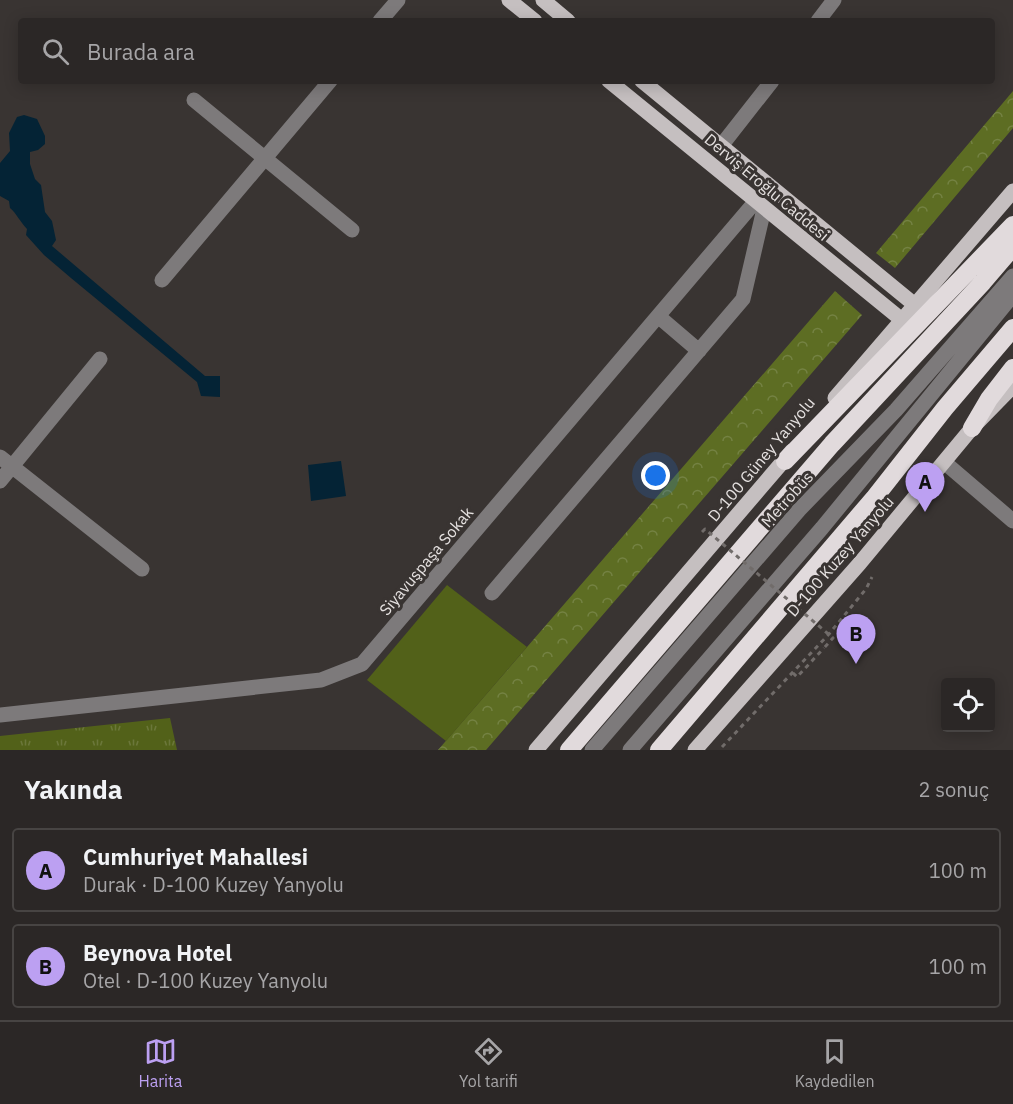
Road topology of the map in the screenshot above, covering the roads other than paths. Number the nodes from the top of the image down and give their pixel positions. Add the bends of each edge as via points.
1 (398, 0) edge
2 (508, 0) edge
3 (543, 0) edge
4 (834, 0) edge
5 (383, 18) edge
6 (531, 18) edge
7 (564, 18) edge
8 (820, 18) edge
9 (327, 84) edge
10 (613, 84) edge
11 (646, 84) edge
12 (770, 84) edge
13 (195, 100) dead end
14 (721, 146) junction
15 (266, 157) junction
16 (708, 162) junction
17 (769, 186) junction
18 (1013, 191) edge
19 (760, 205) junction
20 (1013, 225) edge
21 (352, 230) dead end
22 (1013, 247) edge
23 (1013, 276) edge
24 (162, 280) dead end
25 (1013, 295) edge
26 (915, 305) junction
27 (658, 316) junction
28 (902, 320) junction
29 (1013, 328) edge
30 (699, 351) junction
31 (100, 359) dead end
32 (1013, 368) edge
33 (1013, 386) edge
34 (972, 428) junction
35 (6, 461) edge
36 (785, 461) junction
37 (944, 462) junction
38 (0, 481) edge
39 (1013, 521) edge
40 (142, 569) dead end
41 (492, 593) dead end
42 (0, 715) edge
43 (536, 750) edge
44 (569, 750) edge
45 (592, 750) edge
46 (630, 750) edge
47 (659, 750) edge
48 (695, 750) edge

1 - 5 street
2 - 6 main road
3 - 7 main road
4 - 8 street
9 - 15 street
10 - 16 main road, Derviş Eroğlu Caddesi
11 - 14 main road, Derviş Eroğlu Caddesi
12 - 14 street
13 - 15 street
14 - 16 main road
14 - 17 main road, Derviş Eroğlu Caddesi
15 - 21 street
15 - 24 street
16 - 19 main road, Derviş Eroğlu Caddesi
17 - 19 main road
17 - 26 main road, Derviş Eroğlu Caddesi
18 - 26 main road, D-100 Güney Yanyolu
19 - 27 street, Siyavuşpaşa Sokak
19 - 28 main road, Derviş Eroğlu Caddesi
19 - 30 street via 743,299
20 - 36 highway
22 - 44 highway via 825,452
23 - 45 street, Metrobüs via 896,410 799,510
25 - 46 street via 822,528
26 - 28 main road, D-100 Güney Yanyolu
27 - 30 street
27 - 42 street, Siyavuşpaşa Sokak via 362,664 321,680
28 - 36 main road, D-100 Güney Yanyolu
29 - 47 highway
30 - 41 street
31 - 35 street
32 - 34 highway
33 - 34 main road, D-100 Kuzey Yanyolu
34 - 37 main road, D-100 Kuzey Yanyolu
35 - 38 street
35 - 40 street
36 - 43 main road, D-100 Güney Yanyolu
37 - 39 street
37 - 48 main road, D-100 Kuzey Yanyolu

